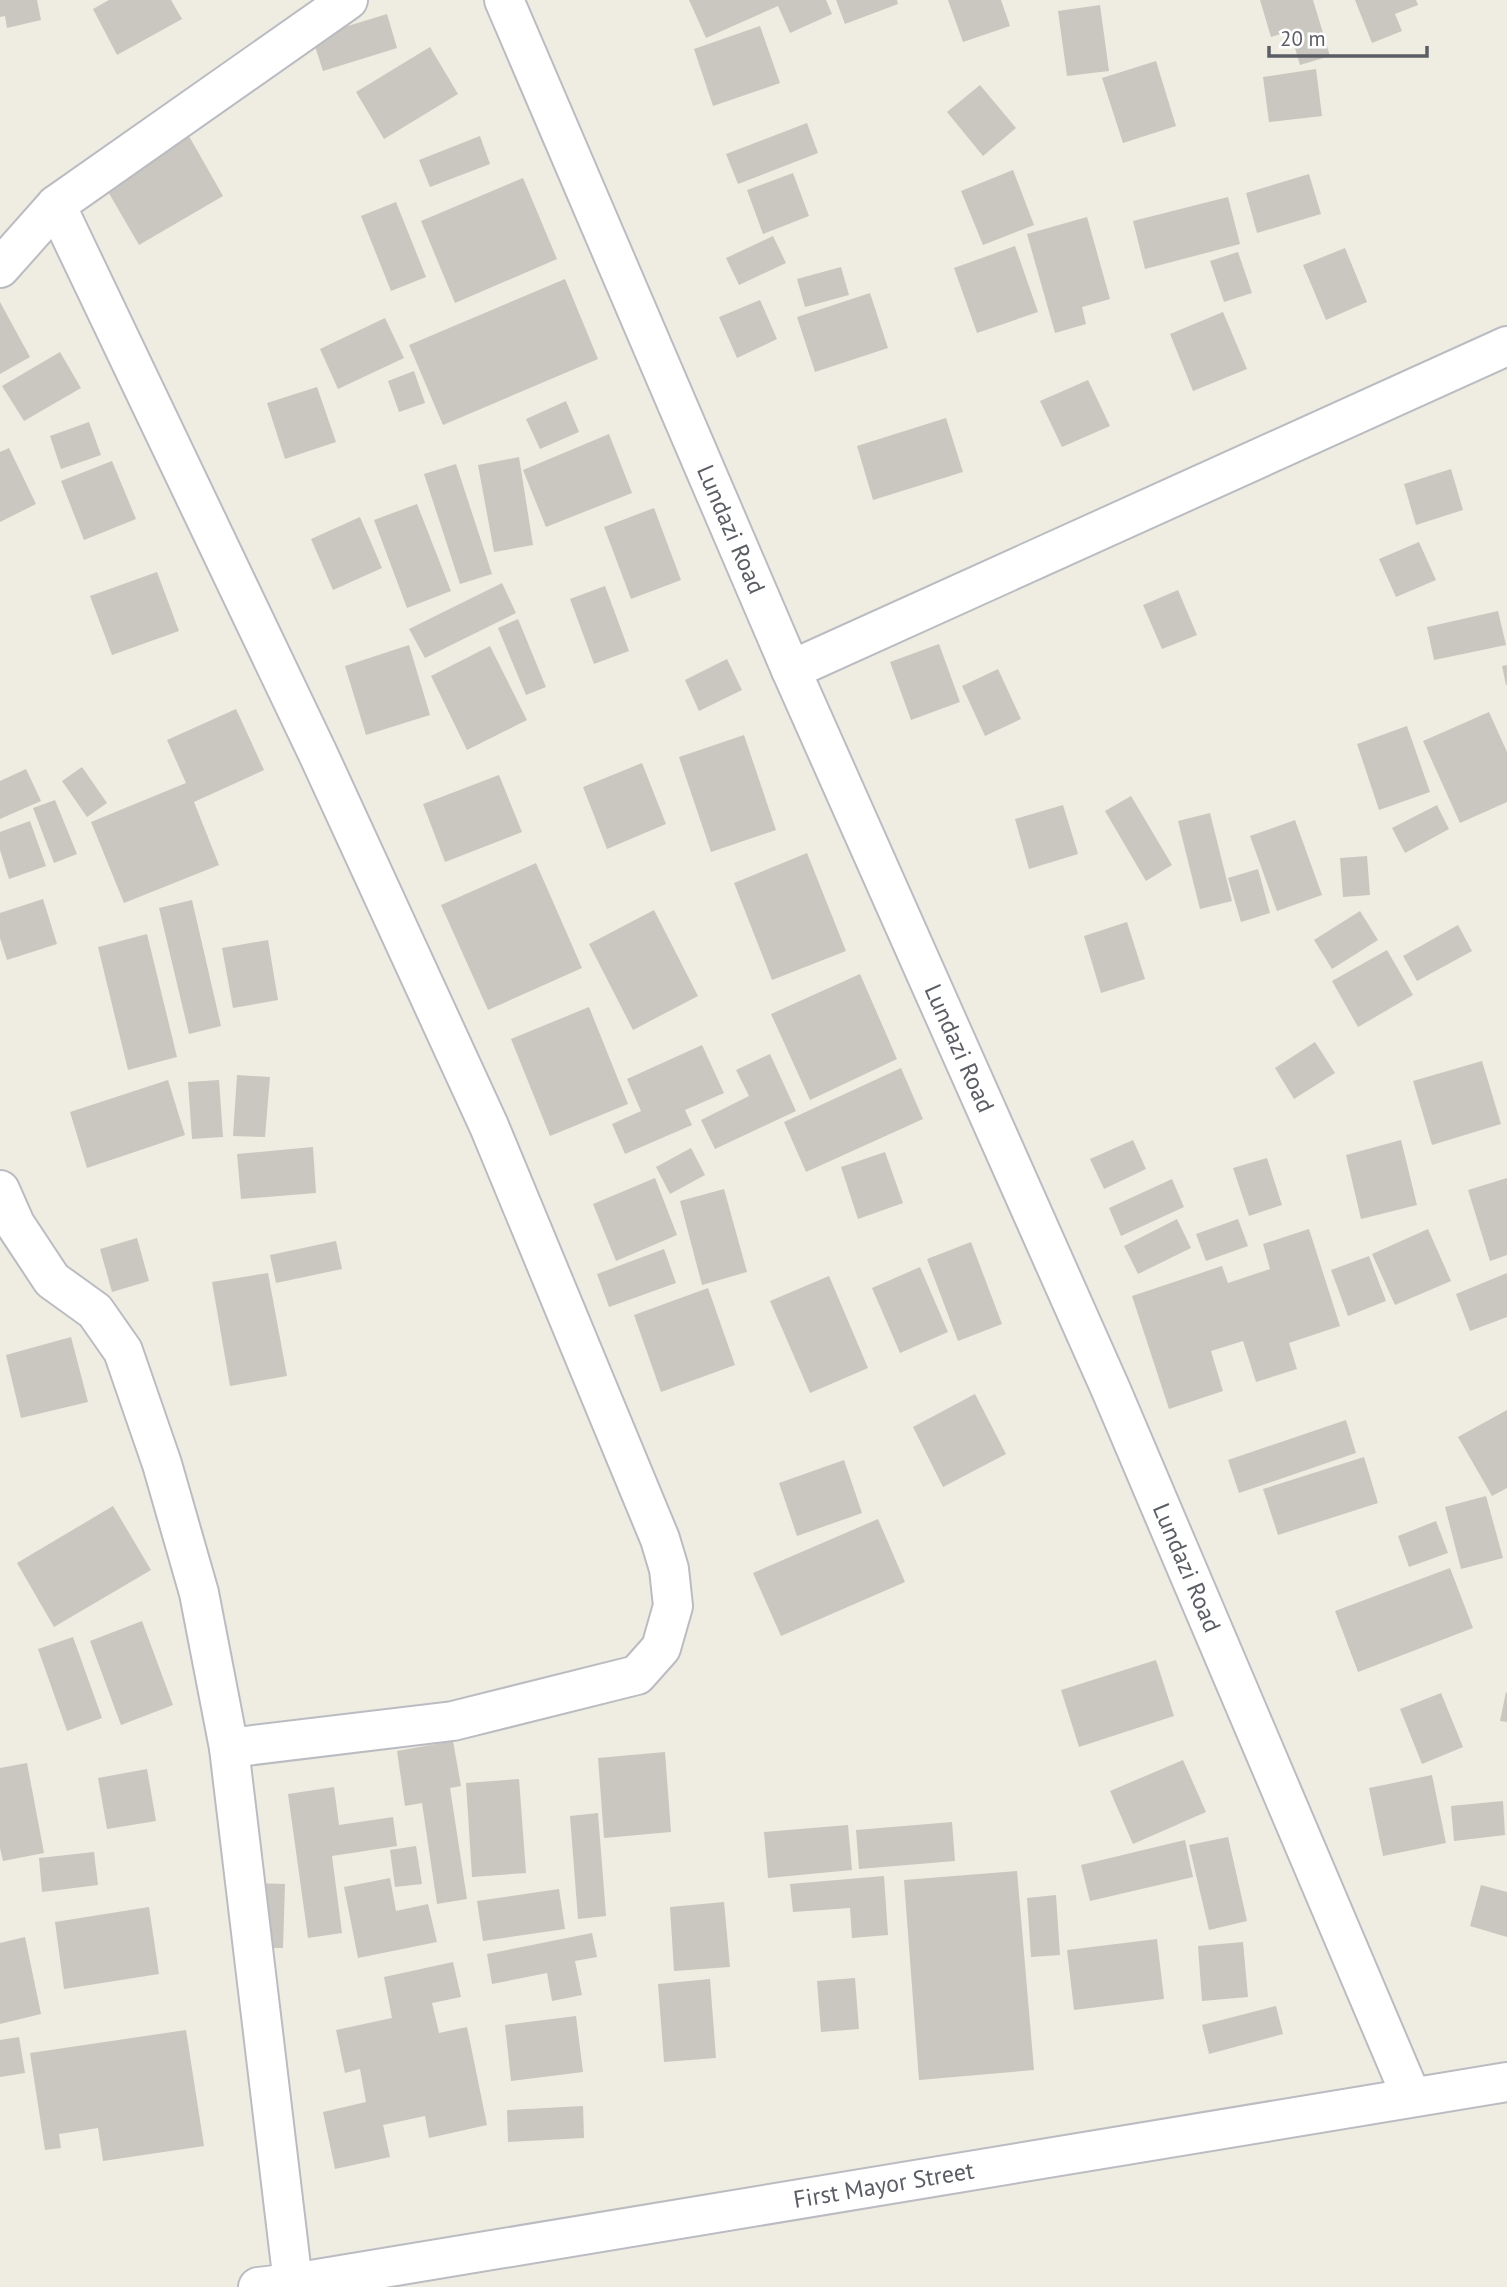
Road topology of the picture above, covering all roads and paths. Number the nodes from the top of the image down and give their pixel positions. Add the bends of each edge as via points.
1 (348, 0) edge
2 (504, 0) edge
3 (56, 205) junction
4 (0, 268) edge
5 (1507, 346) edge
6 (791, 670) junction
7 (0, 1191) edge
8 (229, 1748) junction
9 (1507, 2081) edge
10 (1411, 2096) junction
11 (276, 2285) edge

1 - 3 street
2 - 6 street, Lundazi Road
3 - 4 street
3 - 8 street via 319,756 489,1126 669,1569 673,1606 661,1648 637,1675 453,1721
5 - 6 street
6 - 10 street, Lundazi Road via 1111,1390
7 - 8 street via 15,1224 52,1280 95,1311 123,1351 199,1593
8 - 11 street
9 - 10 street, First Mayor Street
10 - 11 street, First Mayor Street

